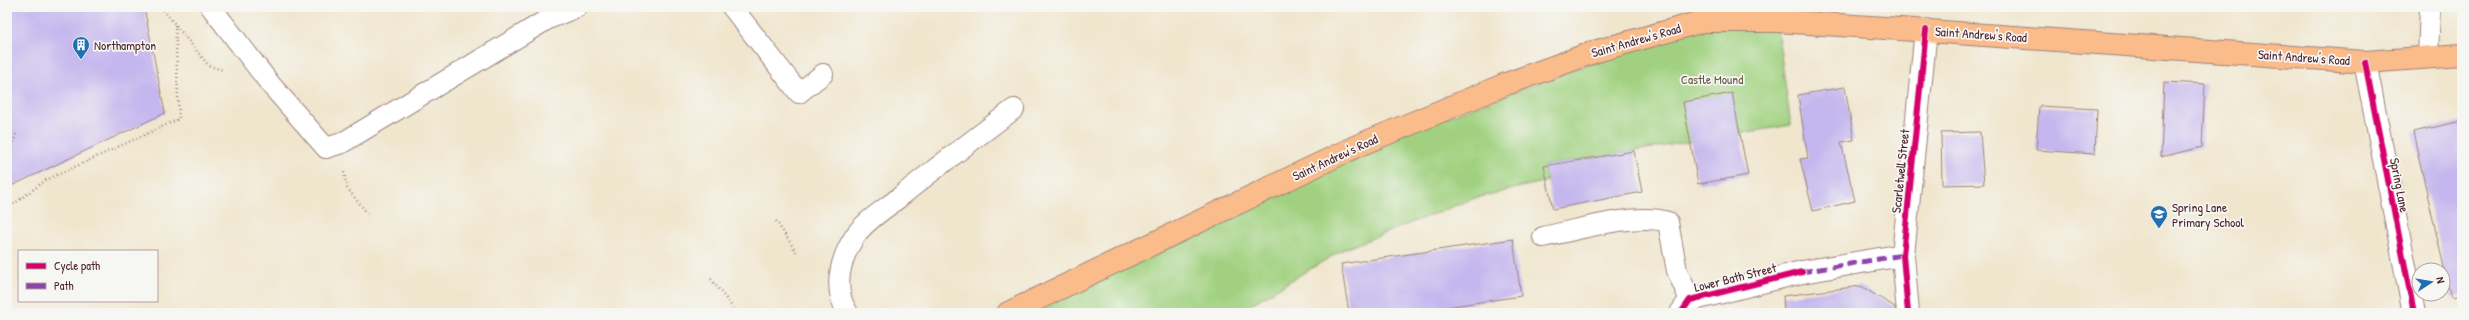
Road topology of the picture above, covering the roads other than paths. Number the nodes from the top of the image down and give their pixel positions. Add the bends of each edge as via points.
1 (577, 7) edge
2 (732, 7) edge
3 (2430, 7) edge
4 (219, 11) edge
5 (1926, 30) junction
6 (2462, 55) edge
7 (2428, 57) junction
8 (2365, 62) junction
9 (823, 74) dead end
10 (1014, 109) dead end
11 (1543, 237) dead end
12 (1903, 255) junction
13 (1685, 306) edge
14 (848, 313) edge
15 (1008, 313) edge
16 (1908, 313) edge
17 (2414, 313) edge

1 - 4 lane via 548,19 342,143 326,148 271,85
2 - 9 lane via 799,93
3 - 7 lane
5 - 8 main road, Saint Andrew's Road
5 - 12 street, Scarletwell Street
5 - 15 main road, Saint Andrew's Road via 1776,21 1704,20 1597,51 1506,84 1357,146
6 - 7 main road, Saint Andrew's Road
7 - 8 main road, Saint Andrew's Road
8 - 17 street, Spring Lane
10 - 14 lane via 910,188 855,235 842,262 839,278 841,302
11 - 13 lane via 1635,219 1657,218 1668,222
12 - 13 street, Lower Bath Street via 1802,272
12 - 16 street, Scarletwell Street

